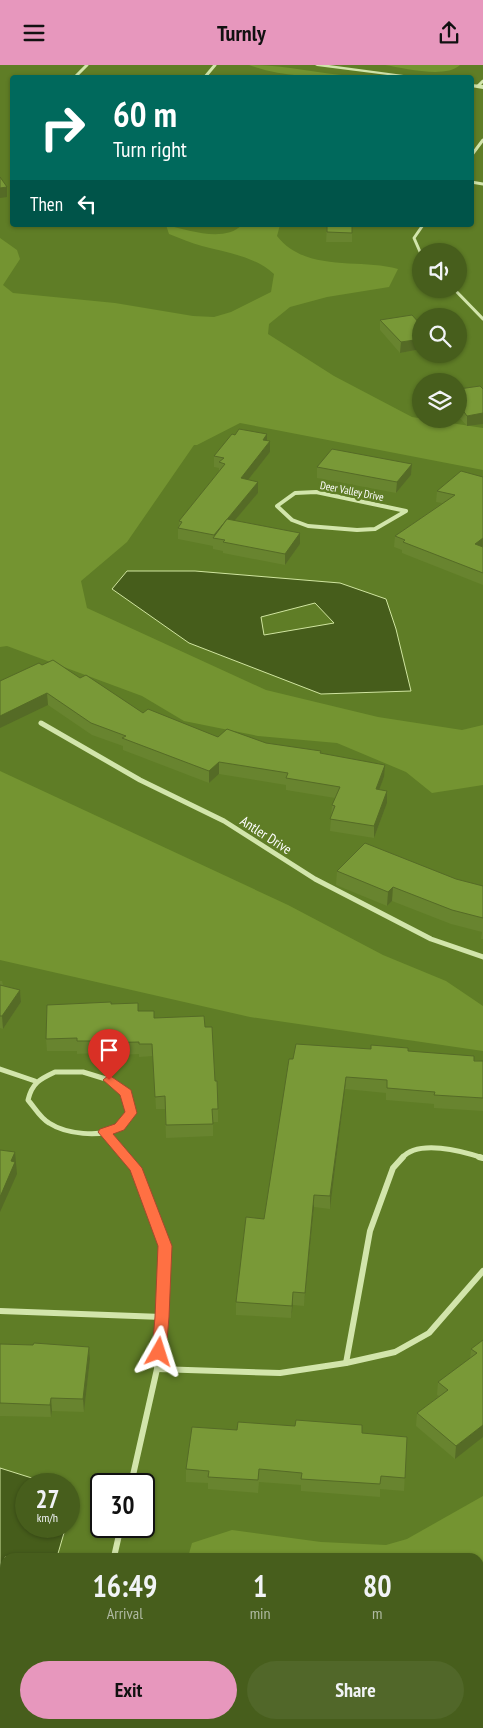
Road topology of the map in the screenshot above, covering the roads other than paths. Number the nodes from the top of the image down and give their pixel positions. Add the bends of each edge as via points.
1 (86, 65) edge
2 (215, 65) edge
3 (317, 65) edge
4 (77, 75) edge
5 (207, 75) edge
6 (395, 75) edge
7 (483, 81) edge
8 (481, 87) edge
9 (483, 140) edge
10 (474, 152) edge
11 (422, 227) edge
12 (416, 243) edge
13 (463, 298) edge
14 (483, 319) edge
15 (375, 529) joint
16 (41, 723) dead end
17 (483, 957) edge
18 (0, 1069) edge
19 (35, 1081) junction
20 (104, 1132) junction
21 (483, 1158) edge
22 (483, 1271) edge
23 (0, 1311) edge
24 (162, 1317) junction
25 (346, 1363) junction
26 (157, 1369) junction
27 (133, 1473) edge
28 (118, 1538) edge
29 (115, 1553) edge

1 - 4 street
2 - 5 street
3 - 6 street
7 - 8 street
9 - 10 street
11 - 12 street via 414,238
13 - 14 street
15 - 15 street, Deer Valley Drive via 406,511 316,492 295,493 278,506 292,520 308,525
16 - 17 street, Antler Drive via 140,780 224,821 315,879 431,939
18 - 19 street
19 - 20 street via 30,1086 28,1100 44,1120 59,1128 85,1133
19 - 20 street via 55,1072 83,1072 109,1080 126,1093 131,1113 120,1127
20 - 24 street via 136,1168 165,1246
21 - 25 street via 458,1150 428,1148 406,1153 394,1168 370,1231
22 - 25 street via 429,1333 395,1352
23 - 24 street
24 - 26 street
25 - 26 street via 280,1373
26 - 27 street
28 - 29 street

